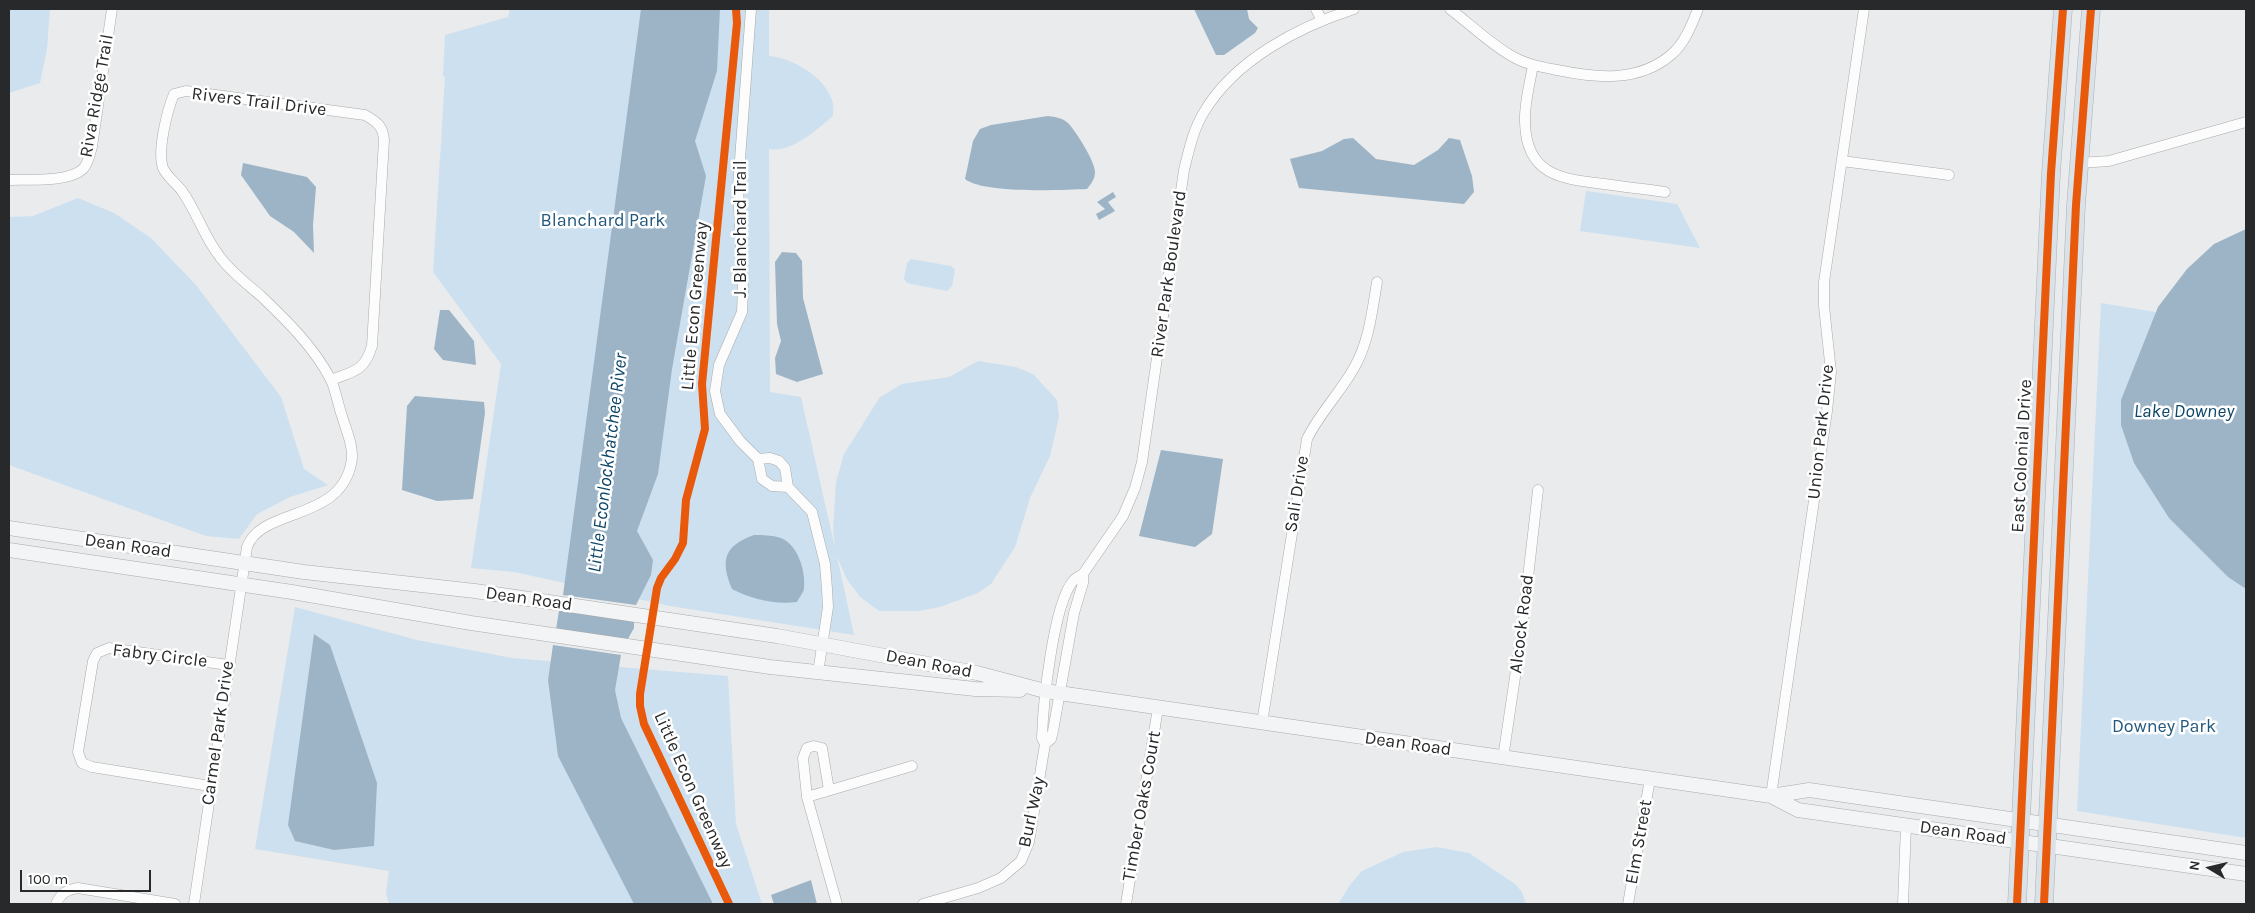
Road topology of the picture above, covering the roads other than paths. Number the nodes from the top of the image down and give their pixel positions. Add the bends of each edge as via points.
1 (112, 9) edge
2 (751, 9) edge
3 (1316, 9) edge
4 (1354, 9) edge
5 (1450, 9) edge
6 (1698, 9) edge
7 (1864, 9) edge
8 (2063, 9) edge
9 (2091, 9) edge
10 (1321, 19) junction
11 (1533, 65) junction
12 (2246, 122) edge
13 (2053, 132) junction
14 (1842, 161) junction
15 (2079, 163) junction
16 (2051, 173) junction
17 (1949, 175) dead end
18 (9, 180) edge
19 (1665, 192) dead end
20 (2076, 205) junction
21 (1377, 282) dead end
22 (331, 380) junction
23 (2037, 458) junction
24 (758, 459) junction
25 (788, 487) junction
26 (1538, 490) dead end
27 (2063, 506) junction
28 (9, 528) edge
29 (9, 550) edge
30 (244, 563) junction
31 (1083, 574) junction
32 (240, 584) junction
33 (822, 644) junction
34 (228, 664) junction
35 (818, 673) junction
36 (1046, 691) junction
37 (1060, 693) junction
38 (1158, 708) junction
39 (1262, 723) junction
40 (1046, 744) junction
41 (1504, 758) junction
42 (912, 766) dead end
43 (1650, 779) junction
44 (210, 786) junction
45 (829, 790) junction
46 (1771, 796) junction
47 (807, 797) junction
48 (2021, 820) junction
49 (2048, 824) junction
50 (1906, 825) junction
51 (2020, 841) junction
52 (2047, 845) junction
53 (2246, 853) edge
54 (2246, 874) edge
55 (56, 904) edge
56 (175, 904) edge
57 (194, 904) edge
58 (837, 904) edge
59 (922, 904) edge
60 (1126, 904) edge
61 (1628, 904) edge
62 (1903, 904) edge
63 (2017, 904) edge
64 (2044, 904) edge

1 - 18 street, Riva Ridge Trail via 92,147 84,168 72,176
2 - 24 street, J. Blanchard Trail via 738,187 744,290 742,312 719,364 715,391 720,414 726,424
3 - 10 street
4 - 10 street, River Park Boulevard
5 - 11 street via 1490,43
6 - 11 street via 1688,34 1673,54 1633,75 1606,78
7 - 14 street, Union Park Drive
8 - 13 highway, East Colonial Drive
9 - 15 highway
10 - 31 street, River Park Boulevard via 1279,42 1220,89 1191,139 1142,462 1123,516
11 - 19 street via 1525,120 1526,138 1532,155 1544,169 1572,180
12 - 15 street via 2109,161
13 - 15 highway via 2069,157
13 - 16 highway, East Colonial Drive
14 - 17 street
14 - 46 street, Union Park Drive via 1824,282 1831,372 1827,410
15 - 20 highway
16 - 20 highway via 2062,180
16 - 23 highway, East Colonial Drive
20 - 27 highway
21 - 39 street, Sali Drive via 1368,334 1354,369 1306,439
22 - 22 street, Rivers Trail Drive via 297,330 221,258 206,237 183,192 164,169 161,156 168,108 174,94 186,91 366,115 383,129 372,346 367,361 357,370
22 - 30 street, Rivers Trail Drive via 349,440 352,462 348,476 326,501 252,536
23 - 27 highway via 2055,476
23 - 48 highway, East Colonial Drive
24 - 25 street, J. Blanchard Trail via 760,474 767,483
24 - 25 street, J. Blanchard Trail via 770,458 779,462 785,468
25 - 33 street, J. Blanchard Trail via 812,512 825,564 828,607
26 - 41 street, Alcock Road
27 - 49 highway
28 - 30 main road, Dean Road
29 - 32 main road, Dean Road
30 - 32 street, Carmel Park Drive
30 - 33 main road, Dean Road via 537,600
31 - 36 street, River Park Boulevard via 1073,580 1063,604
31 - 37 street, River Park Boulevard
32 - 34 street, Carmel Park Drive
32 - 35 main road, Dean Road via 532,632
33 - 35 street, J. Blanchard Trail
33 - 36 main road, Dean Road via 977,673
34 - 44 street, Carmel Park Drive
34 - 44 street, Fabry Circle via 109,648 97,653 92,661 78,752 82,763 92,767
35 - 36 main road, Dean Road via 975,689
36 - 37 main road, Dean Road
36 - 40 street, Burl Way via 1042,738
37 - 38 main road, Dean Road
37 - 40 street, Burl Way via 1051,739
38 - 39 main road, Dean Road
38 - 60 street, Timber Oaks Court
39 - 41 main road, Dean Road
40 - 59 street, Burl Way via 1028,842 1021,861 1001,878 978,888
41 - 43 main road, Dean Road
42 - 45 street
43 - 46 main road, Dean Road
43 - 61 street, Elm Street
44 - 57 street, Carmel Park Drive
45 - 47 street
45 - 47 street via 822,748 807,748 803,758
46 - 48 main road, Dean Road via 1808,790
46 - 50 main road, Dean Road via 1798,810
47 - 58 street
48 - 49 main road, Dean Road
48 - 51 highway, East Colonial Drive
49 - 52 highway
49 - 53 main road, Dean Road
50 - 51 main road, Dean Road
50 - 62 street
51 - 52 main road, Dean Road
51 - 63 highway, East Colonial Drive
52 - 54 main road, Dean Road
52 - 64 highway
55 - 56 street via 60,895 78,888

